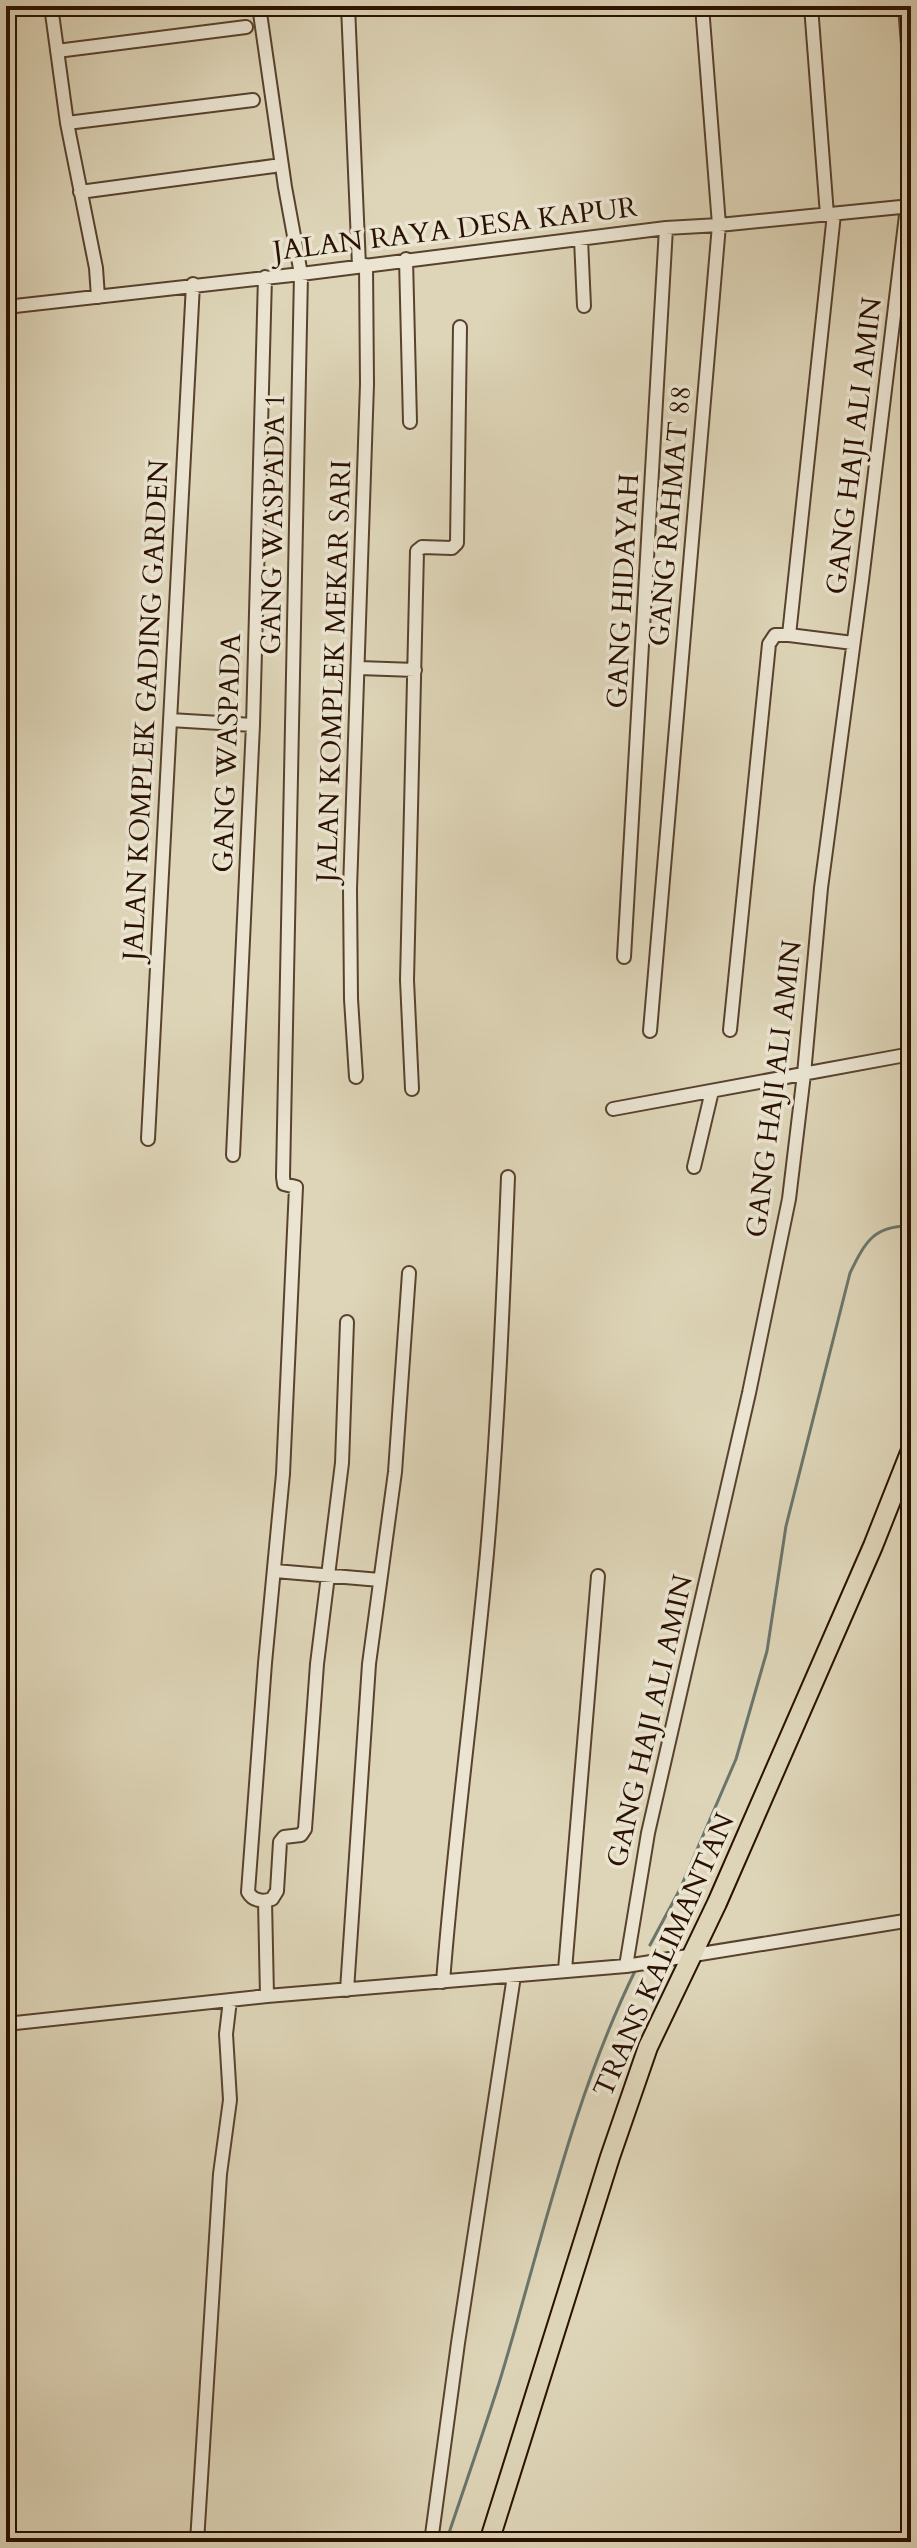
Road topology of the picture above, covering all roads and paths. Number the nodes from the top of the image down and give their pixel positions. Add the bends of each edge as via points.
1 (51, 6) edge
2 (259, 6) edge
3 (348, 6) edge
4 (702, 6) edge
5 (811, 6) edge
6 (905, 6) edge
7 (246, 27) dead end
8 (57, 51) junction
9 (911, 83) edge
10 (253, 100) dead end
11 (67, 123) junction
12 (274, 166) dead end
13 (80, 192) junction
14 (909, 206) edge
15 (830, 214) junction
16 (719, 225) junction
17 (666, 228) junction
18 (581, 239) junction
19 (406, 259) junction
20 (363, 266) junction
21 (301, 274) junction
22 (265, 277) junction
23 (193, 284) junction
24 (98, 297) junction
25 (584, 306) dead end
26 (6, 307) edge
27 (460, 327) dead end
28 (410, 422) dead end
29 (789, 635) junction
30 (853, 643) junction
31 (359, 668) junction
32 (415, 670) junction
33 (170, 720) junction
34 (253, 725) junction
35 (624, 957) dead end
36 (730, 1030) dead end
37 (650, 1031) dead end
38 (911, 1054) edge
39 (804, 1074) junction
40 (356, 1077) dead end
41 (412, 1089) dead end
42 (712, 1091) junction
43 (613, 1109) dead end
44 (148, 1139) dead end
45 (233, 1155) dead end
46 (694, 1167) dead end
47 (508, 1177) dead end
48 (409, 1273) dead end
49 (347, 1322) dead end
50 (911, 1450) edge
51 (275, 1571) junction
52 (327, 1576) junction
53 (598, 1576) dead end
54 (380, 1580) junction
55 (265, 1901) junction
56 (911, 1920) edge
57 (690, 1957) junction
58 (629, 1965) junction
59 (565, 1970) junction
60 (514, 1976) junction
61 (443, 1982) junction
62 (347, 1990) junction
63 (267, 1996) junction
64 (230, 2000) junction
65 (6, 2024) edge
66 (197, 2542) edge
67 (431, 2542) edge
68 (489, 2542) edge

1 - 8 street
2 - 21 street, GANG WASPADA 1
3 - 20 street, JALAN KOMPLEK MEKAR SARI
4 - 16 street, GANG RAHMAT 88
5 - 15 street
6 - 9 street
7 - 8 street
8 - 11 street
10 - 11 street
11 - 13 street
12 - 13 street
13 - 24 street
14 - 15 street, JALAN RAYA DESA KAPUR
14 - 30 street, GANG HAJI ALI AMIN
15 - 16 street, JALAN RAYA DESA KAPUR
15 - 29 street
16 - 17 street, JALAN RAYA DESA KAPUR
16 - 37 street, GANG RAHMAT 88
17 - 18 street, JALAN RAYA DESA KAPUR
17 - 35 street, GANG HIDAYAH
18 - 19 street, JALAN RAYA DESA KAPUR
18 - 25 street
19 - 20 street, JALAN RAYA DESA KAPUR
19 - 28 street
20 - 21 street, JALAN RAYA DESA KAPUR
20 - 31 street, JALAN KOMPLEK MEKAR SARI via 367,384
21 - 22 street, JALAN RAYA DESA KAPUR
21 - 51 street, GANG WASPADA 1 via 283,1177 284,1184 296,1187
22 - 23 street, JALAN RAYA DESA KAPUR
22 - 34 street, GANG WASPADA
23 - 24 street, JALAN RAYA DESA KAPUR
23 - 33 street, JALAN KOMPLEK GADING GARDEN
24 - 26 street, JALAN RAYA DESA KAPUR
27 - 32 street via 457,543 417,551
29 - 30 street
29 - 36 street via 775,635 769,644
30 - 39 street, GANG HAJI ALI AMIN via 821,888
31 - 32 street
31 - 40 street, JALAN KOMPLEK MEKAR SARI via 350,889
32 - 41 street via 407,980
33 - 34 street
33 - 44 street, JALAN KOMPLEK GADING GARDEN
34 - 45 street, GANG WASPADA
38 - 39 street
39 - 42 street
39 - 58 street, GANG HAJI ALI AMIN via 778,1260 648,1833
42 - 43 street
42 - 46 street
47 - 61 street via 487,1551
48 - 54 street via 395,1472
49 - 52 street via 342,1463
50 - 57 highway, TRANS KALIMANTAN
51 - 52 street
51 - 55 street via 248,1892
52 - 54 street
52 - 55 street via 305,1829 280,1842 277,1891
53 - 59 street
54 - 62 street via 369,1664
55 - 63 street
56 - 57 street
57 - 58 street
57 - 68 highway, TRANS KALIMANTAN via 630,2098
58 - 59 street
59 - 60 street
60 - 61 street
60 - 67 street
61 - 62 street
62 - 63 street
63 - 64 street
64 - 65 street
64 - 66 street via 230,2100 220,2174

